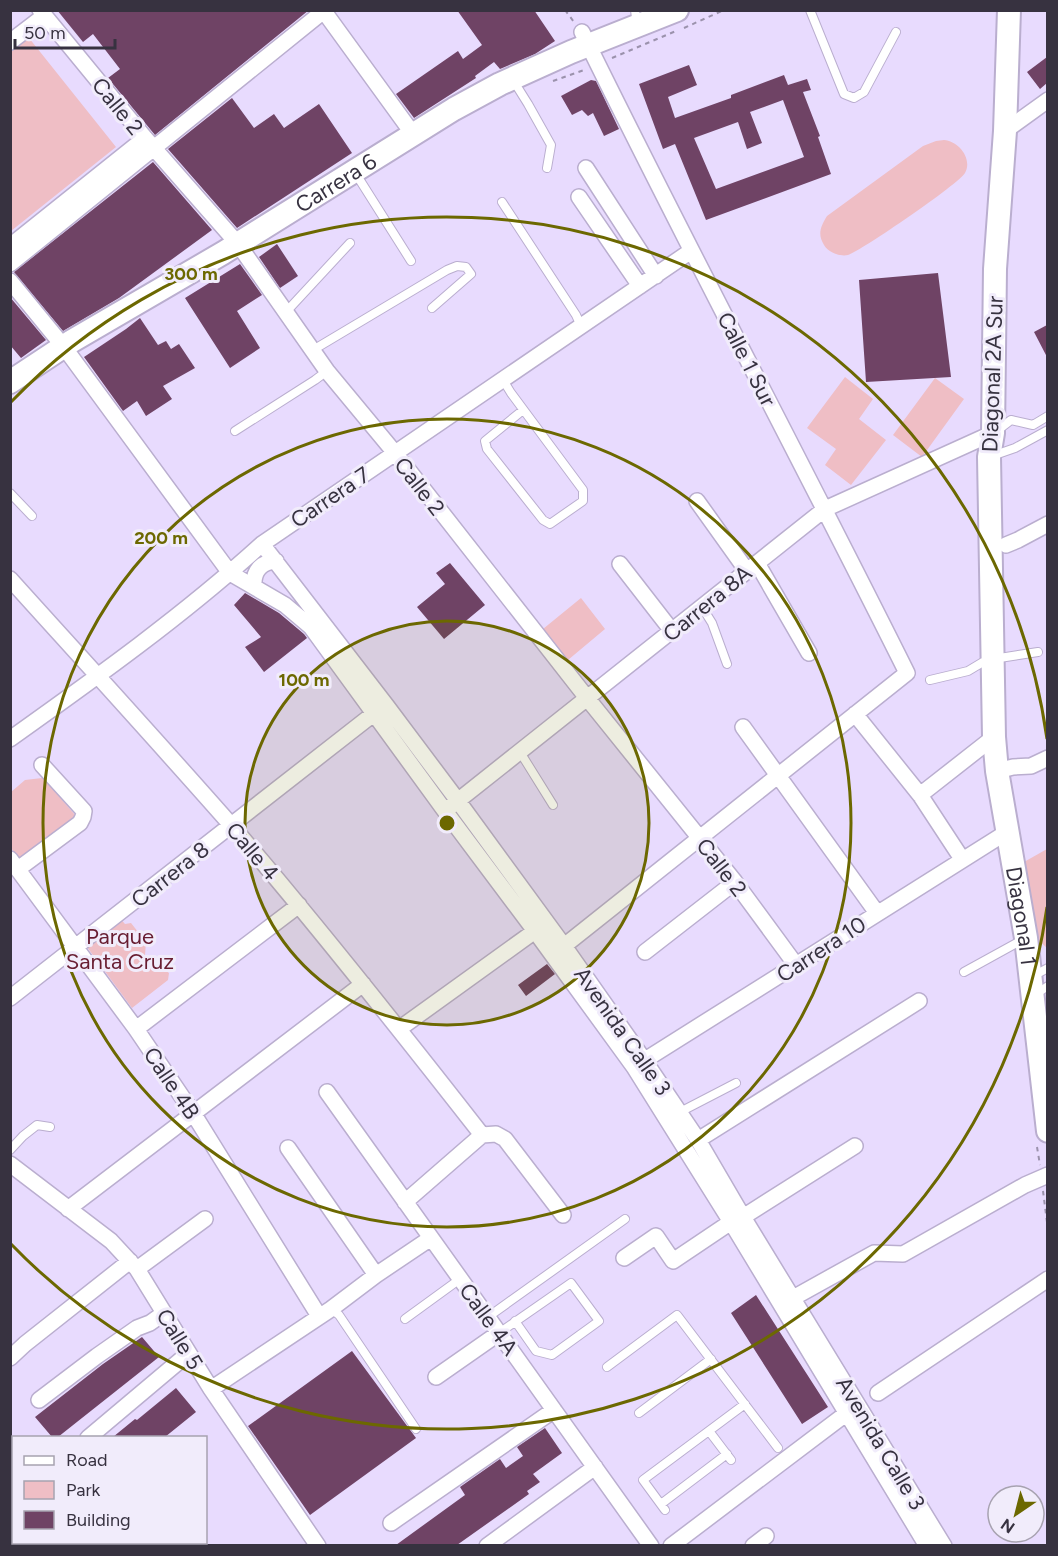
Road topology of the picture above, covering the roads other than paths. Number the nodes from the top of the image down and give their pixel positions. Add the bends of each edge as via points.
1 (677, 10) edge
2 (810, 10) edge
3 (1009, 10) edge
4 (324, 11) edge
5 (42, 13) edge
6 (636, 18) edge
7 (896, 32) dead end
8 (10, 42) edge
9 (589, 47) junction
10 (512, 79) junction
11 (1047, 100) edge
12 (1005, 131) junction
13 (413, 134) junction
14 (149, 143) junction
15 (546, 168) dead end
16 (586, 168) dead end
17 (355, 171) junction
18 (579, 197) dead end
19 (502, 202) dead end
20 (350, 243) dead end
21 (238, 244) junction
22 (10, 246) edge
23 (691, 251) junction
24 (411, 261) dead end
25 (10, 264) edge
26 (656, 276) junction
27 (10, 280) edge
28 (640, 286) junction
29 (432, 308) dead end
30 (286, 312) junction
31 (582, 326) junction
32 (64, 347) junction
33 (313, 350) junction
34 (327, 371) junction
35 (503, 380) junction
36 (10, 382) edge
37 (523, 410) junction
38 (1047, 416) edge
39 (1047, 430) edge
40 (235, 431) dead end
41 (993, 433) junction
42 (395, 453) junction
43 (989, 457) junction
44 (10, 493) edge
45 (697, 501) dead end
46 (825, 509) junction
47 (32, 516) dead end
48 (1047, 524) edge
49 (262, 544) junction
50 (998, 545) junction
51 (276, 561) junction
52 (620, 564) dead end
53 (752, 567) junction
54 (230, 573) junction
55 (10, 579) edge
56 (254, 586) junction
57 (702, 607) junction
58 (672, 631) junction
59 (1038, 651) dead end
60 (809, 653) dead end
61 (993, 660) junction
62 (727, 664) dead end
63 (98, 676) junction
64 (930, 680) dead end
65 (587, 698) junction
66 (380, 709) junction
67 (855, 714) junction
68 (743, 727) dead end
69 (994, 737) junction
70 (10, 739) edge
71 (520, 752) junction
72 (1047, 758) edge
73 (42, 765) dead end
74 (997, 771) junction
75 (778, 775) junction
76 (920, 795) junction
77 (458, 801) junction
78 (553, 805) dead end
79 (445, 811) junction
80 (231, 826) junction
81 (1007, 832) junction
82 (699, 838) junction
83 (962, 859) junction
84 (14, 864) edge
85 (735, 882) junction
86 (299, 905) junction
87 (877, 913) junction
88 (535, 931) junction
89 (1026, 938) junction
90 (564, 946) junction
91 (75, 947) junction
92 (645, 952) dead end
93 (796, 965) junction
94 (964, 972) dead end
95 (1039, 982) edge
96 (363, 984) junction
97 (10, 998) edge
98 (919, 1001) dead end
99 (136, 1029) junction
100 (399, 1029) junction
101 (639, 1064) junction
102 (736, 1083) dead end
103 (327, 1092) dead end
104 (193, 1113) junction
105 (680, 1113) junction
106 (50, 1127) dead end
107 (1047, 1131) edge
108 (482, 1135) junction
109 (698, 1140) junction
110 (855, 1146) dead end
111 (288, 1148) dead end
112 (10, 1150) edge
113 (10, 1164) edge
114 (1047, 1175) edge
115 (405, 1202) junction
116 (68, 1209) junction
117 (563, 1215) dead end
118 (206, 1219) dead end
119 (625, 1219) dead end
120 (737, 1220) junction
121 (431, 1238) junction
122 (624, 1258) dead end
123 (134, 1265) junction
124 (376, 1275) junction
125 (460, 1279) junction
126 (1047, 1279) edge
127 (793, 1298) junction
128 (325, 1312) junction
129 (164, 1313) junction
130 (488, 1317) junction
131 (405, 1319) dead end
132 (515, 1321) junction
133 (499, 1333) junction
134 (189, 1353) junction
135 (10, 1358) edge
136 (711, 1359) junction
137 (607, 1368) dead end
138 (436, 1377) dead end
139 (211, 1389) junction
140 (878, 1393) dead end
141 (39, 1400) dead end
142 (745, 1404) junction
143 (554, 1410) junction
144 (639, 1413) dead end
145 (847, 1413) junction
146 (416, 1429) dead end
147 (709, 1431) junction
148 (89, 1436) edge
149 (781, 1454) junction
150 (595, 1467) junction
151 (391, 1523) dead end
152 (766, 1536) dead end
153 (644, 1543) edge
154 (318, 1545) edge
155 (487, 1545) edge
156 (671, 1545) edge
157 (753, 1545) edge
158 (927, 1545) edge
159 (944, 1545) edge

1 - 6 main road, Carrera 6
2 - 7 lane via 844,94 854,98 864,92
3 - 12 main road, Diagonal 2A Sur
4 - 13 street
4 - 14 street
5 - 8 street
5 - 14 street, Calle 2
6 - 9 main road, Carrera 6
9 - 10 main road, Carrera 6
9 - 23 street, Calle 1 Sur
10 - 13 main road, Carrera 6
10 - 15 lane via 551,145
11 - 12 street
12 - 41 main road, Diagonal 2A Sur via 995,269
13 - 17 main road, Carrera 6
14 - 21 street, Calle 2
14 - 22 street
14 - 25 street
16 - 26 street
17 - 21 main road, Carrera 6
17 - 24 lane
18 - 28 street
19 - 31 lane
20 - 30 lane
21 - 30 street, Calle 2
21 - 32 main road, Carrera 6
23 - 26 street, Carrera 7
23 - 46 street, Calle 1 Sur
26 - 28 street, Carrera 7
27 - 32 street
28 - 31 street, Carrera 7
29 - 33 lane via 471,274 466,267 447,270
30 - 33 street, Calle 2
31 - 35 street, Carrera 7
32 - 36 main road, Carrera 6
32 - 54 street
33 - 34 street, Calle 2
34 - 40 lane
34 - 42 street, Calle 2
35 - 37 lane
35 - 42 street, Carrera 7
37 - 37 lane via 583,490 583,501 550,524 487,449 485,441
38 - 41 lane via 1033,425 1011,420
39 - 43 lane via 1016,448
41 - 43 main road, Diagonal 2A Sur
41 - 46 street, Carrera 8A
42 - 49 street, Carrera 7
42 - 65 street, Calle 2
43 - 50 main road, Diagonal 2A Sur
44 - 47 lane
45 - 53 street
46 - 53 street, Carrera 8A
46 - 67 street, Calle 1 Sur via 907,673
48 - 50 street via 1018,540
49 - 51 street, Avenida Calle 3
49 - 54 street, Carrera 7
50 - 61 main road, Diagonal 2A Sur
51 - 56 street via 261,565
51 - 66 street, Avenida Calle 3
52 - 58 street
53 - 57 street, Carrera 8A
53 - 60 street
54 - 56 street, Avenida Calle 3
54 - 63 street, Carrera 7
55 - 63 street, Calle 4
56 - 66 street, Avenida Calle 3 via 311,627
57 - 58 street, Carrera 8A
57 - 62 lane
58 - 65 street, Carrera 8A
59 - 61 lane
61 - 64 lane
61 - 69 main road, Diagonal 2A Sur
63 - 70 street, Carrera 7
63 - 80 street, Calle 4
65 - 71 street, Carrera 8A
65 - 82 street, Calle 2
66 - 77 street, Avenida Calle 3
66 - 79 street, Avenida Calle 3
66 - 80 street, Carrera 8
67 - 75 street
67 - 76 street
68 - 75 street
69 - 74 main road, Diagonal 1
69 - 76 street
71 - 77 street, Carrera 8A
71 - 78 lane
72 - 74 street via 1031,766
73 - 84 street via 84,811 83,817 80,823
74 - 81 main road, Diagonal 1
75 - 82 street
75 - 87 street
76 - 83 street
77 - 79 street, Carrera 8A
77 - 90 street, Avenida Calle 3
79 - 88 street, Avenida Calle 3
80 - 86 street, Calle 4
80 - 91 street, Carrera 8
81 - 83 street, Carrera 10
81 - 89 main road, Diagonal 1
82 - 85 street, Calle 2
82 - 90 street
83 - 87 street, Carrera 10
84 - 91 street, Calle 4B
85 - 92 street
85 - 93 street, Calle 2
86 - 96 street, Calle 4
86 - 99 street
87 - 93 street, Carrera 10
88 - 100 street
88 - 101 street, Avenida Calle 3
89 - 94 lane
89 - 95 main road, Diagonal 1
90 - 101 street, Avenida Calle 3
91 - 97 street, Carrera 8
91 - 99 street, Calle 4B
93 - 101 street, Carrera 10
95 - 107 main road, Diagonal 1
96 - 100 street, Calle 4
96 - 104 street
98 - 109 street
99 - 104 street, Calle 4B
100 - 108 street, Calle 4
101 - 105 street, Avenida Calle 3
101 - 120 street, Avenida Calle 3
102 - 105 lane
103 - 115 street, Calle 4A
104 - 116 street
104 - 128 street, Calle 4B
105 - 109 street, Avenida Calle 3
106 - 112 lane via 37,1125
108 - 115 street
108 - 117 street via 496,1134 505,1139
109 - 120 street, Avenida Calle 3
110 - 120 street
111 - 124 street
113 - 116 street, Calle 5
114 - 127 street via 903,1254 873,1253
115 - 121 street, Calle 4A
116 - 123 street, Calle 5 via 111,1241
118 - 123 street
119 - 130 lane
120 - 122 street via 673,1261 656,1236
120 - 127 street, Avenida Calle 3
120 - 145 street, Avenida Calle 3
121 - 124 street
121 - 125 street, Calle 4A
123 - 129 street, Calle 5
123 - 135 street
124 - 128 street
125 - 130 street, Calle 4A
125 - 131 lane
126 - 140 street
127 - 159 street, Avenida Calle 3
128 - 139 street
128 - 146 lane via 339,1315
129 - 134 street, Calle 5
129 - 141 street via 105,1350
130 - 133 street, Calle 4A
132 - 132 lane via 571,1283 599,1321 552,1355 536,1351
132 - 133 lane
133 - 138 street
133 - 143 street, Calle 4A
134 - 139 street, Calle 5
134 - 148 street
136 - 137 lane via 677,1315
136 - 142 lane
136 - 144 lane
139 - 154 street, Calle 5
142 - 147 lane
142 - 149 lane
143 - 150 street, Calle 4A
143 - 151 street
145 - 149 street
145 - 158 street, Avenida Calle 3
147 - 147 lane via 643,1480 663,1507 729,1457
149 - 156 street
150 - 153 street, Calle 4A
150 - 155 street
152 - 157 street

